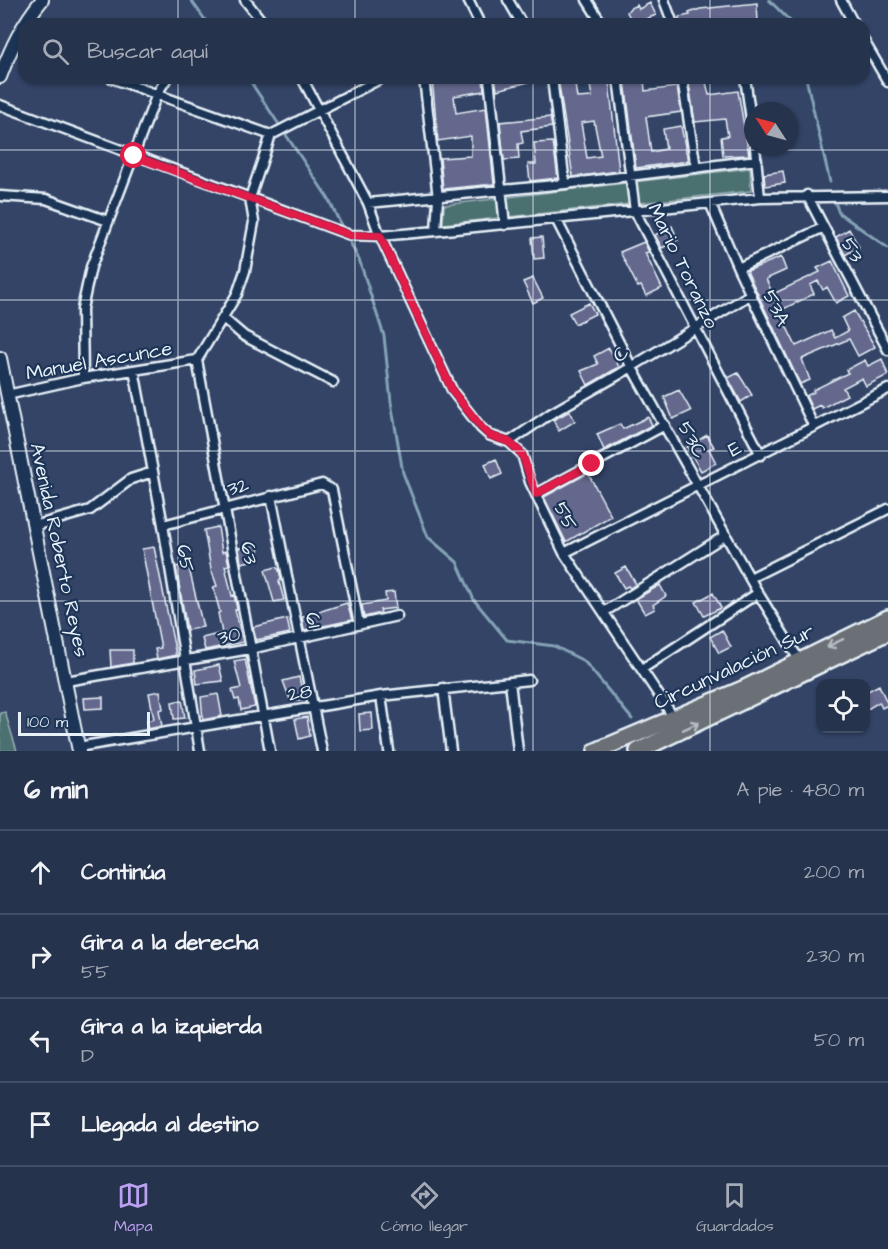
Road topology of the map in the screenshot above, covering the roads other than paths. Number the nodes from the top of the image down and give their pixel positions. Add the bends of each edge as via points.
1 (42, 0) edge
2 (245, 0) edge
3 (468, 0) edge
4 (508, 0) edge
5 (587, 0) edge
6 (664, 0) edge
7 (841, 0) edge
8 (27, 18) edge
9 (259, 18) edge
10 (477, 18) edge
11 (518, 18) edge
12 (598, 18) edge
13 (671, 18) edge
14 (851, 18) edge
15 (18, 34) edge
16 (12, 45) junction
17 (870, 51) edge
18 (0, 57) edge
19 (0, 77) edge
20 (888, 82) edge
21 (128, 84) edge
22 (163, 84) edge
23 (306, 84) edge
24 (370, 84) edge
25 (425, 84) edge
26 (490, 84) edge
27 (553, 84) edge
28 (619, 84) edge
29 (683, 84) edge
30 (746, 84) edge
31 (157, 94) junction
32 (748, 102) edge
33 (0, 105) edge
34 (320, 108) junction
35 (272, 135) junction
36 (134, 156) junction
37 (756, 156) edge
38 (757, 160) junction
39 (696, 168) junction
40 (632, 177) junction
41 (565, 184) junction
42 (502, 191) junction
43 (807, 195) junction
44 (0, 196) edge
45 (888, 196) edge
46 (250, 198) junction
47 (438, 198) junction
48 (760, 198) junction
49 (368, 203) junction
50 (710, 203) junction
51 (635, 211) junction
52 (556, 219) junction
53 (108, 221) junction
54 (505, 225) junction
55 (822, 228) junction
56 (436, 231) junction
57 (380, 236) junction
58 (738, 268) junction
59 (751, 294) junction
60 (224, 319) junction
61 (693, 328) junction
62 (888, 350) edge
63 (0, 358) edge
64 (197, 360) junction
65 (631, 366) junction
66 (134, 370) junction
67 (83, 378) junction
68 (333, 382) dead end
69 (888, 389) edge
70 (7, 394) junction
71 (665, 425) junction
72 (814, 427) junction
73 (509, 442) junction
74 (760, 455) junction
75 (153, 472) junction
76 (698, 485) junction
77 (536, 494) junction
78 (271, 496) junction
79 (224, 508) junction
80 (888, 509) edge
81 (163, 525) junction
82 (34, 526) junction
83 (726, 535) junction
84 (564, 553) junction
85 (750, 578) junction
86 (758, 593) junction
87 (604, 612) junction
88 (397, 616) dead end
89 (888, 618) edge
90 (359, 624) junction
91 (888, 632) edge
92 (300, 637) junction
93 (250, 649) junction
94 (185, 662) junction
95 (803, 667) junction
96 (642, 669) junction
97 (530, 680) dead end
98 (66, 681) junction
99 (510, 682) junction
100 (443, 688) junction
101 (381, 696) junction
102 (314, 708) junction
103 (263, 716) junction
104 (674, 718) junction
105 (195, 726) junction
106 (78, 749) edge
107 (200, 751) edge
108 (270, 751) edge
109 (322, 751) edge
110 (389, 751) edge
111 (451, 751) edge
112 (518, 751) edge
113 (596, 751) edge
114 (638, 751) edge

1 - 8 main road
2 - 9 street
3 - 10 street
4 - 11 street
5 - 12 street
6 - 13 street
7 - 14 street
15 - 16 main road
16 - 18 main road
16 - 19 main road
17 - 20 street
21 - 31 street
22 - 31 street
23 - 34 street, 55
24 - 34 street
25 - 47 street
26 - 42 street
27 - 41 street
28 - 40 street, Mario Toranzo
29 - 39 street
30 - 32 street
31 - 35 street
31 - 36 street
33 - 36 street
34 - 35 street
34 - 49 street, 55
35 - 46 street
36 - 46 street
36 - 53 street
37 - 38 street
38 - 39 street
38 - 48 street
39 - 40 street
40 - 41 street
40 - 51 street, Mario Toranzo
41 - 42 street
42 - 47 street
42 - 54 street
43 - 45 street
43 - 48 street
43 - 55 street, 53
44 - 53 street via 46,199
46 - 57 street via 350,235
46 - 60 street via 254,222 245,271
47 - 49 street
47 - 56 street
48 - 50 street
49 - 57 street, 55
50 - 51 street
50 - 58 street, 53A
51 - 52 street
51 - 61 street, Mario Toranzo
52 - 54 street
52 - 65 street, 53C
53 - 67 street via 91,267 82,309
54 - 56 street
55 - 58 street
55 - 62 street, 53
56 - 57 street
57 - 73 street, 55 via 453,392 489,435
58 - 59 street, 53A
59 - 61 street, C
59 - 72 street, 53A
60 - 64 street
60 - 68 street via 244,336
61 - 65 street, C
61 - 74 street, Mario Toranzo
63 - 70 main road, Avenida Roberto Reyes
64 - 66 street, Manuel Ascunce
64 - 79 street, 63
65 - 71 street, 53C
65 - 73 street, C
66 - 67 street, Manuel Ascunce
66 - 75 street, 65
67 - 70 street, Manuel Ascunce
69 - 72 street, E
70 - 82 main road, Avenida Roberto Reyes
71 - 76 street, 53C
71 - 77 street
72 - 74 street, E
73 - 77 street, 55 via 522,454
74 - 76 street, E
75 - 81 street, 65
75 - 82 street via 131,478 90,510
76 - 83 street, 53C
76 - 84 street, E
77 - 84 street, 55
78 - 79 street, 32
78 - 90 street, 32 via 322,484 332,490
78 - 92 street, 61
79 - 81 street, 32
79 - 93 street, 63
80 - 85 street
81 - 94 street, 65
82 - 98 main road, Avenida Roberto Reyes
83 - 85 street, 53C
83 - 87 street
84 - 87 street, 55
85 - 86 street, 53C
86 - 95 street, 53C
86 - 96 street
87 - 96 street, 55
88 - 90 street, 30
89 -> 95 highway, Circunvalación Sur
90 - 92 street, 30
91 - 95 highway, Circunvalación Sur
92 - 93 street, 30
92 - 102 street, 61
93 - 94 street, 30
93 - 103 street, 63
94 - 98 street, 30
94 - 105 street, 65
95 - 104 highway, Circunvalación Sur
114 -> 95 highway, Circunvalación Sur
96 - 104 street, 55
97 - 99 street, 28
98 - 106 main road, Avenida Roberto Reyes
99 - 100 street, 28
99 - 112 street
100 - 101 street, 28
100 - 111 street
101 - 102 street, 28
101 - 110 street
102 - 103 street, 28
102 - 109 street, 61
103 - 105 street, 28
103 - 108 street, 63
104 - 113 highway, Circunvalación Sur
105 - 106 street, 28
105 - 107 street, 65

